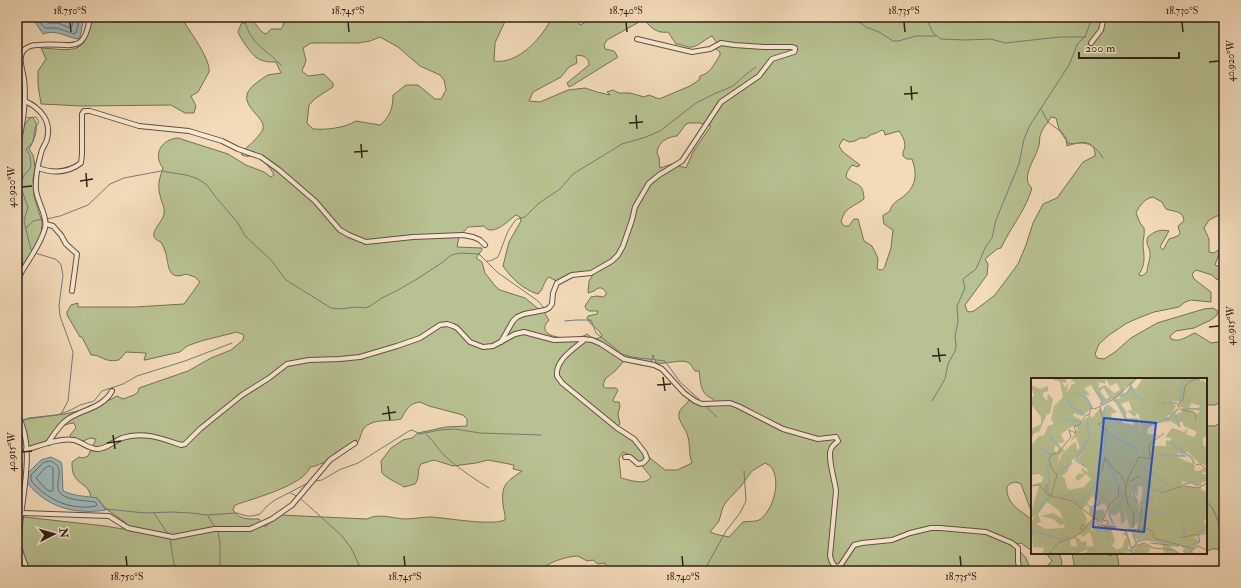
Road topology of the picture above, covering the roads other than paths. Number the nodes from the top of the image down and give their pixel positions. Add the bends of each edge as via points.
1 (90, 17) edge
2 (1104, 17) edge
3 (637, 39) dead end
4 (1091, 43) dead end
5 (25, 101) junction
6 (17, 150) edge
7 (38, 168) junction
8 (46, 224) junction
9 (17, 241) edge
10 (485, 246) dead end
11 (20, 273) junction
12 (17, 283) edge
13 (72, 291) dead end
14 (583, 339) junction
15 (500, 342) junction
16 (112, 391) dead end
17 (17, 414) edge
18 (48, 443) junction
19 (356, 443) dead end
20 (26, 450) junction
21 (624, 457) dead end
22 (22, 513) junction
23 (28, 571) edge
24 (1020, 571) edge

1 - 5 street via 86,36 78,45 42,44 32,45 24,50 20,58
2 - 4 street via 1101,30
3 - 15 street via 692,52 710,49 721,43 791,47 796,50 772,59 759,76 721,102 682,161 649,184 635,207 623,246 612,261 591,274 572,275 559,282 554,287 549,308 517,317
5 - 6 street
5 - 7 street via 41,111 46,121 48,139 41,152
7 - 8 street via 36,190
7 - 10 street via 47,171 68,170 81,163 82,114 84,111 90,111 139,126 189,131 261,157 315,201 340,230 366,242 463,235 473,236
8 - 11 street via 42,237
8 - 13 street via 53,226 77,254
9 - 11 street
11 - 12 street
14 - 15 street via 554,340 524,332
14 - 21 street via 559,363 556,369 557,376 562,383 634,439 647,460 638,464 630,457
14 - 24 street via 601,344 624,359 662,369 684,393 702,404 730,403 783,429 818,439 836,437 838,441 830,453 836,491 830,556 835,567 840,566 854,545 862,542 892,540 931,528 940,528 986,532 1012,543 1018,548
15 - 18 street via 491,347 481,347 470,342 453,326 444,324 420,338 360,357 309,360 289,364 242,394 183,445 153,435 123,438 103,448 94,449 74,440
16 - 18 street via 100,404 65,421
17 - 20 street via 25,432
18 - 20 street
19 - 22 street via 330,460 292,505 272,519 250,528 214,529 173,537 128,528 109,516
20 - 22 street
22 - 23 street via 19,542

